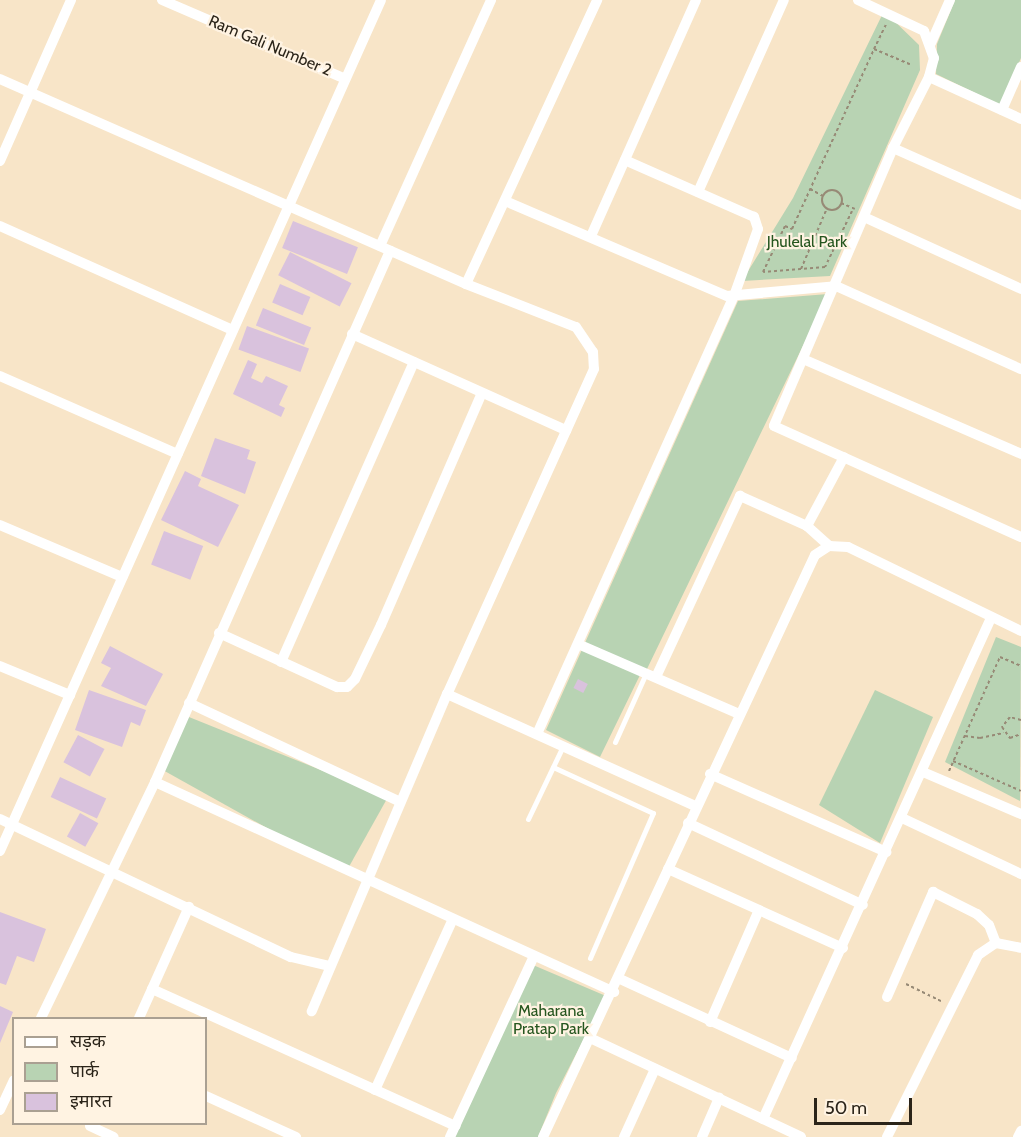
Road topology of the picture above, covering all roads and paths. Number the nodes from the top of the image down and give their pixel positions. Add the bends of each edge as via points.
1 (71, 0) edge
2 (162, 0) edge
3 (381, 0) edge
4 (492, 0) edge
5 (597, 0) edge
6 (696, 0) edge
7 (784, 0) edge
8 (858, 0) edge
9 (950, 0) edge
10 (890, 14) junction
11 (931, 43) junction
12 (874, 49) junction
13 (910, 64) dead end
14 (1021, 68) edge
15 (929, 77) junction
16 (0, 79) edge
17 (345, 79) junction
18 (30, 93) junction
19 (1002, 110) junction
20 (1021, 119) edge
21 (893, 148) junction
22 (625, 160) junction
23 (0, 161) edge
24 (810, 189) junction
25 (698, 192) junction
26 (823, 196) junction
27 (505, 201) junction
28 (1021, 205) edge
29 (289, 206) junction
30 (827, 208) junction
31 (853, 209) dead end
32 (864, 217) junction
33 (0, 226) edge
34 (591, 236) junction
35 (385, 248) junction
36 (801, 269) junction
37 (466, 284) junction
38 (836, 286) junction
39 (1021, 289) edge
40 (734, 296) junction
41 (233, 330) junction
42 (352, 334) junction
43 (803, 359) junction
44 (414, 362) junction
45 (1021, 369) edge
46 (0, 376) edge
47 (482, 393) junction
48 (566, 430) junction
49 (178, 454) junction
50 (1021, 454) edge
51 (844, 457) junction
52 (0, 525) edge
53 (807, 526) junction
54 (1021, 537) edge
55 (829, 546) junction
56 (122, 578) junction
57 (991, 618) junction
58 (1021, 631) edge
59 (219, 633) junction
60 (578, 644) junction
61 (281, 662) junction
62 (0, 666) edge
63 (1021, 666) edge
64 (651, 675) junction
65 (447, 694) junction
66 (70, 695) junction
67 (189, 703) junction
68 (739, 714) junction
69 (1021, 720) edge
70 (1003, 733) junction
71 (537, 734) junction
72 (1021, 734) edge
73 (965, 736) junction
74 (615, 742) dead end
75 (562, 746) junction
76 (553, 767) junction
77 (923, 772) junction
78 (710, 774) junction
79 (155, 782) junction
80 (1021, 791) edge
81 (400, 802) junction
82 (695, 806) junction
83 (1021, 814) edge
84 (0, 819) edge
85 (528, 819) dead end
86 (902, 819) junction
87 (688, 823) junction
88 (12, 824) junction
89 (0, 851) edge
90 (886, 852) junction
91 (668, 869) junction
92 (110, 870) junction
93 (1021, 874) edge
94 (366, 882) junction
95 (863, 904) junction
96 (189, 908) junction
97 (759, 910) junction
98 (452, 921) junction
99 (996, 943) junction
100 (843, 948) junction
101 (1021, 948) edge
102 (533, 958) junction
103 (591, 958) dead end
104 (329, 966) junction
105 (620, 979) junction
106 (895, 979) junction
107 (152, 989) junction
108 (614, 992) junction
109 (887, 997) dead end
110 (951, 1006) junction
111 (312, 1011) dead end
112 (41, 1017) edge
113 (139, 1017) edge
114 (710, 1022) junction
115 (590, 1038) junction
116 (792, 1058) junction
117 (656, 1069) junction
118 (12, 1084) edge
119 (375, 1090) junction
120 (207, 1096) edge
121 (719, 1098) junction
122 (0, 1110) edge
123 (763, 1119) junction
124 (91, 1125) edge
125 (455, 1126) junction
126 (1021, 1131) edge
127 (795, 1136) edge
128 (85, 1137) edge
129 (114, 1137) edge
130 (296, 1137) edge
131 (450, 1137) edge
132 (543, 1137) edge
133 (624, 1137) edge
134 (702, 1137) edge
135 (887, 1137) edge
136 (1018, 1137) edge

1 - 18 street
2 - 17 street, Ram Gali Number 2
3 - 17 street
4 - 35 street
5 - 27 street
6 - 22 street
7 - 25 street
8 - 10 street
9 - 11 street
10 - 11 street via 924,31
10 - 12 path
11 - 15 street via 934,58
12 - 13 path
12 - 24 path
14 - 19 street
15 - 19 street
15 - 21 street
16 - 18 street
17 - 29 street
18 - 23 street
18 - 29 street
19 - 20 street
21 - 28 street
21 - 32 street
22 - 25 street
22 - 34 street
24 - 26 path
24 - 36 path via 792,229 784,226 763,272
25 - 40 street via 758,222
26 - 30 path
26 - 30 path via 831,190 841,197 839,206
27 - 34 street
27 - 37 street
29 - 35 street
29 - 41 street
30 - 36 path
31 - 36 path via 825,267
32 - 38 street
32 - 39 street
33 - 41 street
34 - 40 street
35 - 37 street
35 - 42 street
37 - 48 street via 576,327 587,337 594,369
38 - 40 street
38 - 43 street
38 - 45 street
40 - 60 street
41 - 49 street
42 - 44 street
42 - 59 street
43 - 50 street
43 - 51 street via 774,426
44 - 47 street
44 - 61 street
46 - 49 street
47 - 48 street
47 - 61 street via 355,679 347,687 337,687
48 - 65 street
49 - 56 street
51 - 53 street
51 - 54 street
52 - 56 street
53 - 55 street
53 - 64 street via 740,496
55 - 57 street via 848,547
55 - 68 street via 815,555
56 - 66 street
57 - 58 street
57 - 77 street
59 - 61 street
59 - 67 street
60 - 64 street
60 - 71 street
62 - 66 street
63 - 73 path via 1000,657
64 - 68 street
64 - 74 lane
65 - 71 street
65 - 81 street
66 - 88 street
67 - 79 street
67 - 81 street
68 - 78 street
69 - 70 path via 1006,718
70 - 72 path via 1014,738
70 - 73 path via 980,738
71 - 75 street
73 - 80 path via 953,761
75 - 76 lane
75 - 82 street
76 - 85 lane
76 - 103 lane via 653,813
77 - 83 street
77 - 86 street
78 - 82 street
78 - 90 street
79 - 92 street
79 - 94 street
81 - 94 street
82 - 87 street
84 - 88 street
86 - 90 street
86 - 93 street
87 - 91 street
87 - 95 street
88 - 89 street
88 - 92 street
90 - 95 street
91 - 97 street
91 - 105 street
92 - 96 street
92 - 112 street
94 - 98 street
94 - 104 street
95 - 100 street
96 - 104 street via 291,957
96 - 107 street
97 - 100 street
97 - 114 street
98 - 102 street
98 - 119 street
99 - 101 street
99 - 106 street via 989,925 978,914 933,892
99 - 110 street via 978,955
100 - 116 street
102 - 108 street
102 - 125 street
104 - 111 street
105 - 108 street
105 - 114 street
106 - 109 street
106 - 110 path
107 - 113 street
107 - 119 street
108 - 115 street
110 - 135 street
114 - 116 street
115 - 117 street
115 - 132 street
116 - 123 street
117 - 121 street
117 - 133 street
118 - 122 street
119 - 125 street
120 - 130 street
121 - 123 street
121 - 134 street
123 - 127 street
124 - 128 street
124 - 129 street
125 - 131 street
126 - 136 street

